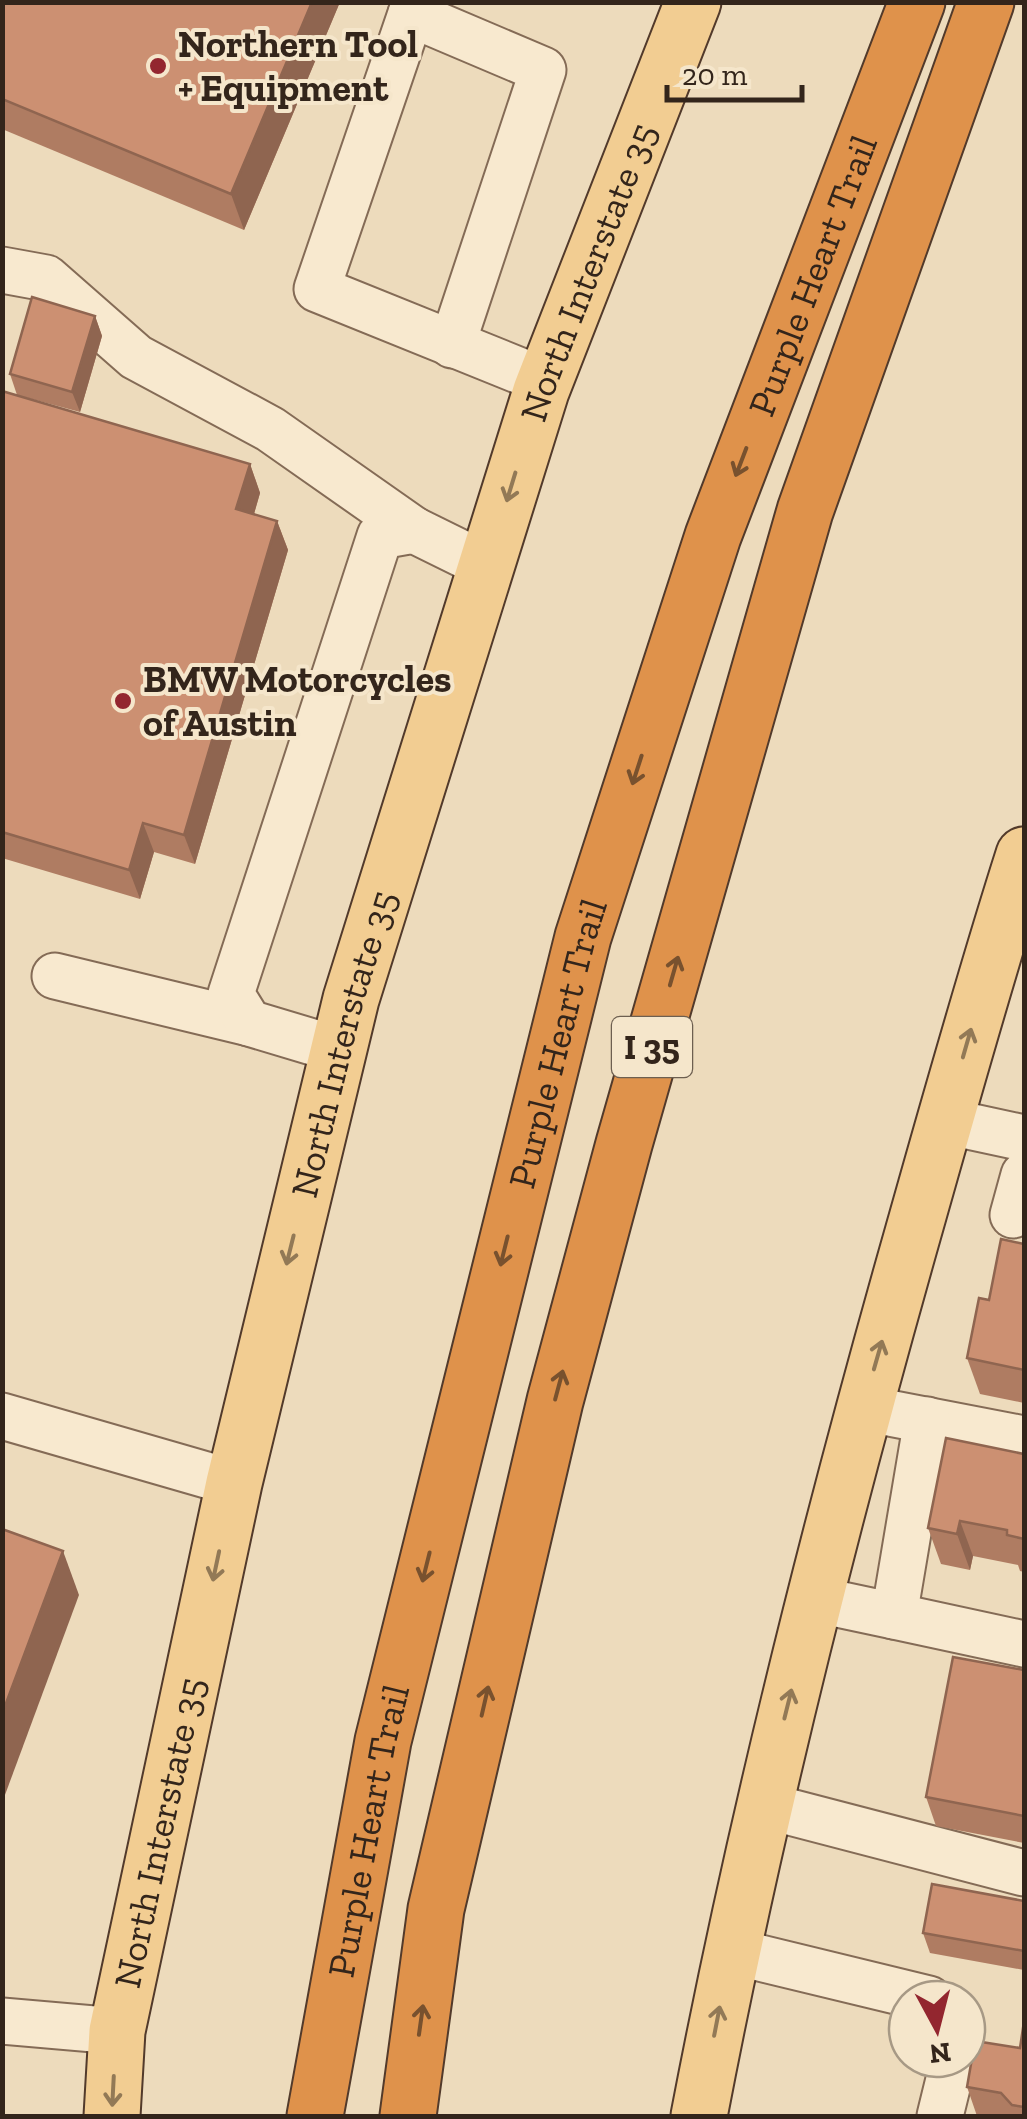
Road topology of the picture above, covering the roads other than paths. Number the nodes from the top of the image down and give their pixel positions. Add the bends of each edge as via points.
1 (693, 2) edge
2 (917, 2) edge
3 (986, 2) edge
4 (413, 8) edge
5 (2, 270) edge
6 (452, 345) junction
7 (545, 381) junction
8 (414, 530) junction
9 (486, 566) junction
10 (1024, 855) edge
11 (55, 976) dead end
12 (249, 1023) junction
13 (339, 1050) junction
14 (945, 1122) junction
15 (1024, 1138) edge
16 (864, 1408) junction
17 (2, 1416) edge
18 (926, 1420) junction
19 (1024, 1439) edge
20 (234, 1483) junction
21 (814, 1598) junction
22 (894, 1616) junction
23 (1024, 1644) edge
24 (763, 1805) junction
25 (1024, 1873) edge
26 (730, 1951) junction
27 (887, 1989) edge
28 (2, 2021) edge
29 (117, 2030) junction
30 (949, 2079) edge
31 (112, 2116) edge
32 (316, 2116) edge
33 (408, 2116) edge
34 (699, 2116) edge
35 (940, 2116) edge

1 - 7 main road, North Interstate 35
2 -> 32 highway, Purple Heart Trail / I 35 via 713,536 582,937 383,1740
33 -> 3 highway, Purple Heart Trail / I 35 via 436,1909 555,1401 619,1162 805,510
4 - 6 street via 544,70
4 - 6 street via 316,289
5 - 8 street via 46,278 136,357 270,429
6 - 7 street
7 -> 9 main road, North Interstate 35
8 - 9 street
8 - 12 street via 380,536 231,994
9 - 13 main road, North Interstate 35
14 -> 10 main road
11 - 12 street
12 - 13 street
13 -> 20 main road, North Interstate 35
14 - 15 street
16 -> 14 main road
16 - 18 street
16 - 21 main road
17 - 20 street
18 - 19 street
18 - 22 street
20 -> 29 main road, North Interstate 35
21 - 22 street
24 -> 21 main road
22 - 23 street
24 - 25 street
24 - 26 main road
26 - 27 street
34 -> 26 main road
28 - 29 street
29 -> 31 main road, North Interstate 35
30 - 35 street

